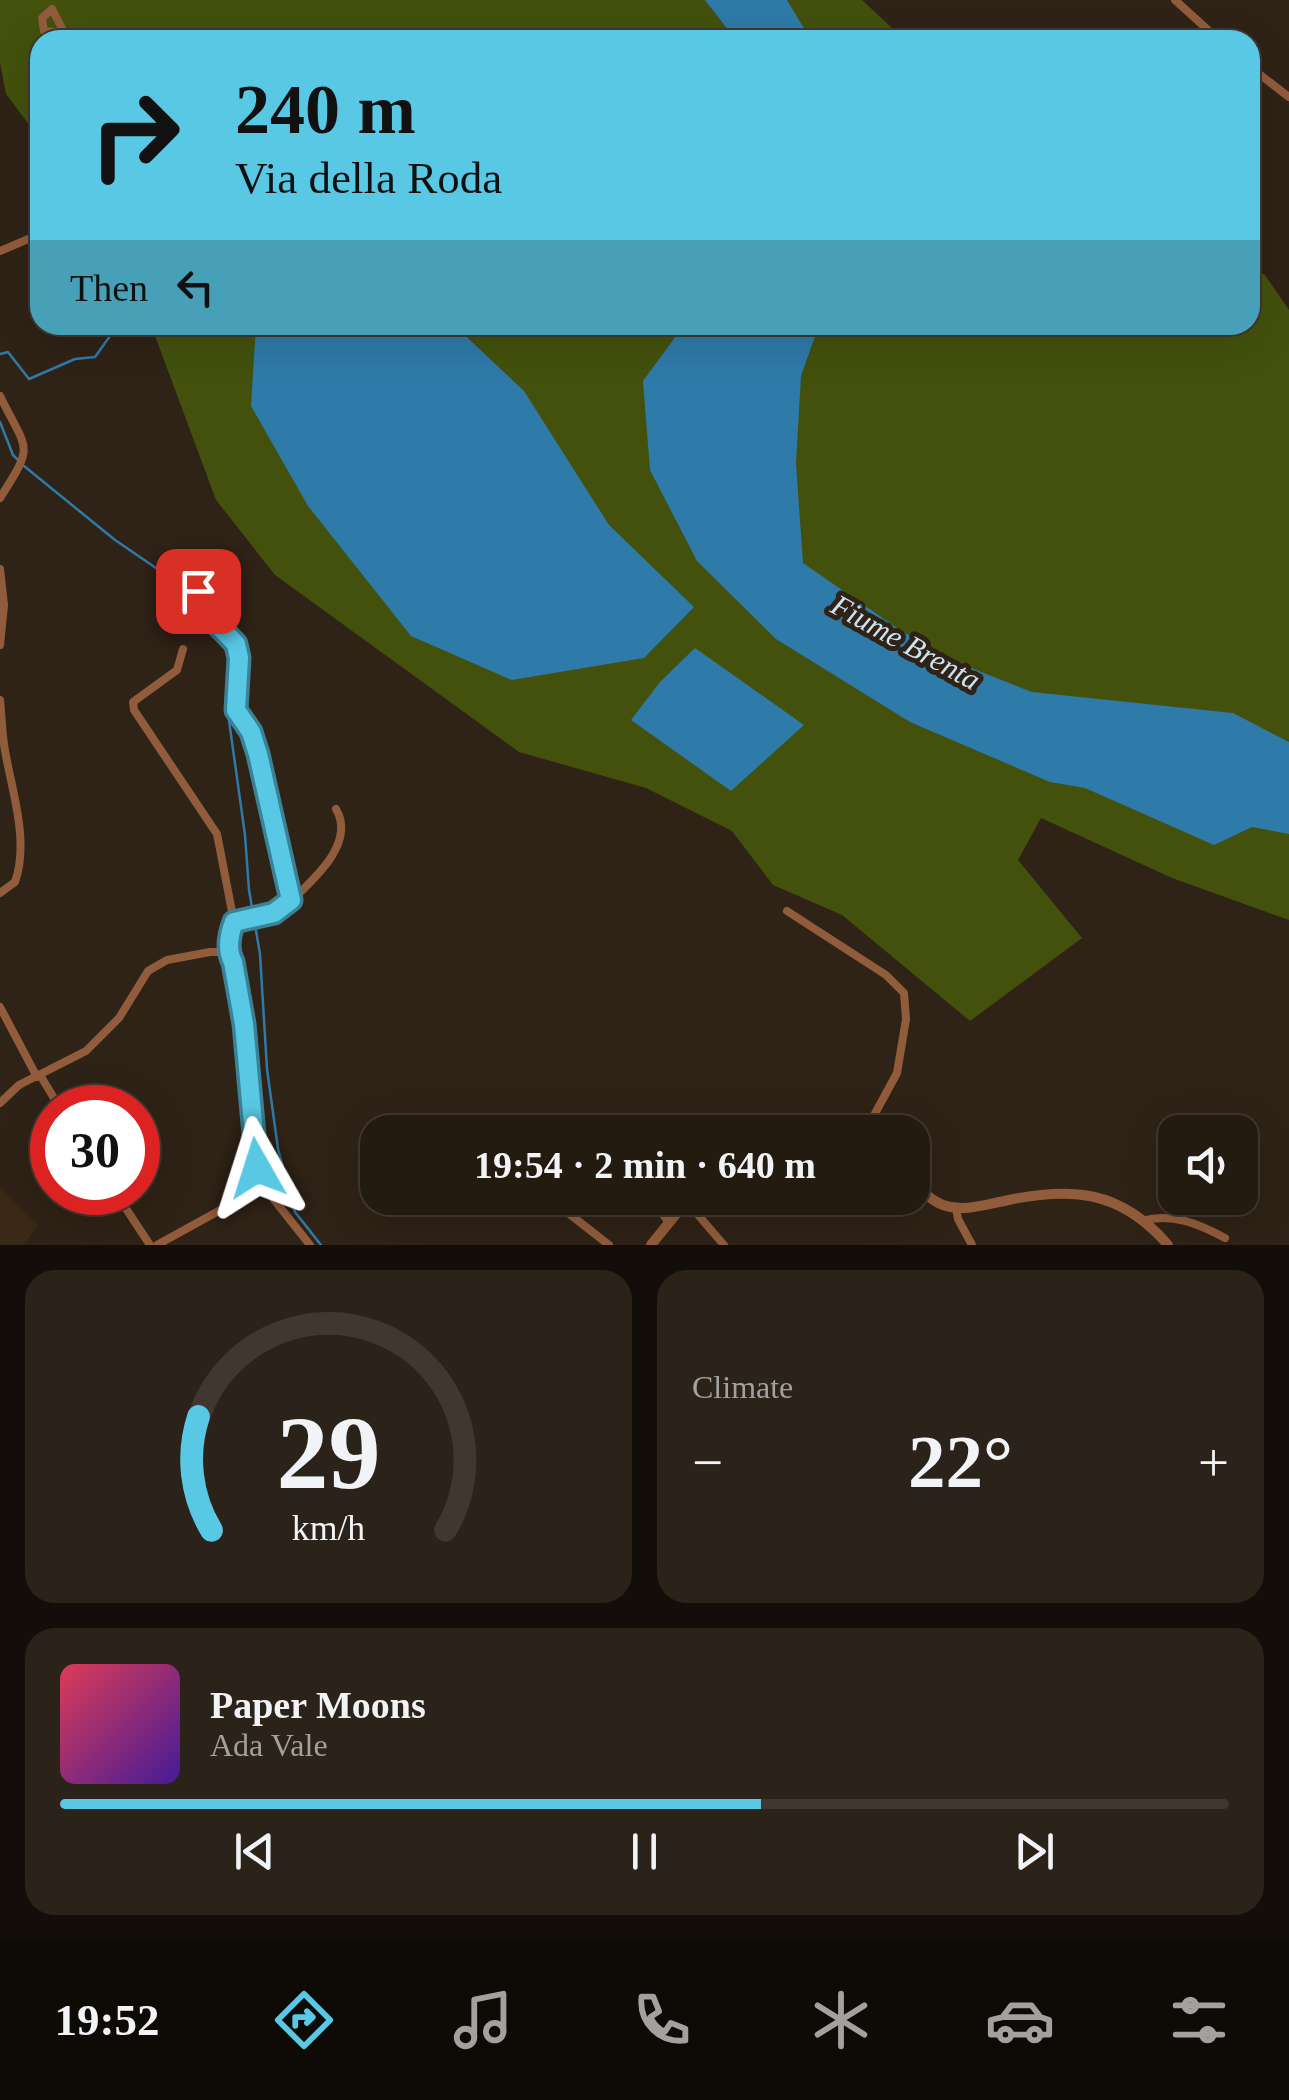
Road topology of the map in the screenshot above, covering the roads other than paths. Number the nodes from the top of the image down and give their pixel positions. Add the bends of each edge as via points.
1 (1175, 0) edge
2 (1208, 30) edge
3 (1260, 74) edge
4 (1289, 97) edge
5 (30, 238) edge
6 (0, 250) edge
7 (0, 396) edge
8 (0, 498) edge
9 (0, 569) edge
10 (198, 591) dead end
11 (0, 645) edge
12 (184, 649) dead end
13 (0, 700) edge
14 (336, 809) dead end
15 (0, 893) edge
16 (291, 900) junction
17 (787, 911) dead end
18 (234, 922) junction
19 (228, 952) junction
20 (0, 1007) edge
21 (38, 1076) junction
22 (44, 1085) edge
23 (0, 1103) edge
24 (875, 1115) edge
25 (264, 1186) junction
26 (930, 1196) edge
27 (956, 1208) junction
28 (132, 1215) edge
29 (571, 1215) edge
30 (664, 1215) edge
31 (675, 1215) edge
32 (701, 1215) edge
33 (1142, 1220) junction
34 (670, 1222) junction
35 (1224, 1238) dead end
36 (153, 1245) edge
37 (310, 1245) edge
38 (610, 1245) edge
39 (651, 1245) edge
40 (724, 1245) edge
41 (972, 1245) edge
42 (1168, 1245) edge

1 - 2 street
3 - 4 street
5 - 6 street
7 - 8 street via 25,445 22,464
9 - 11 street
10 - 16 street via 207,614 236,644 236,710 258,754
12 - 18 street via 177,670 133,702 134,710 211,821
13 - 15 street via 18,856 15,882
14 - 16 street via 343,833 322,869
16 - 18 street via 274,913
17 - 24 street via 904,993 897,1074
18 - 19 street
19 - 21 street via 167,960 148,971 104,1034
19 - 25 street
20 - 21 street
21 - 22 street
21 - 23 street
25 - 36 street
25 - 37 street
26 - 27 street
27 - 33 street via 1036,1194 1091,1194
27 - 41 street
28 - 36 street
29 - 38 street
30 - 34 street
31 - 34 street
32 - 40 street
33 - 35 street via 1184,1220
33 - 42 street
34 - 39 street

